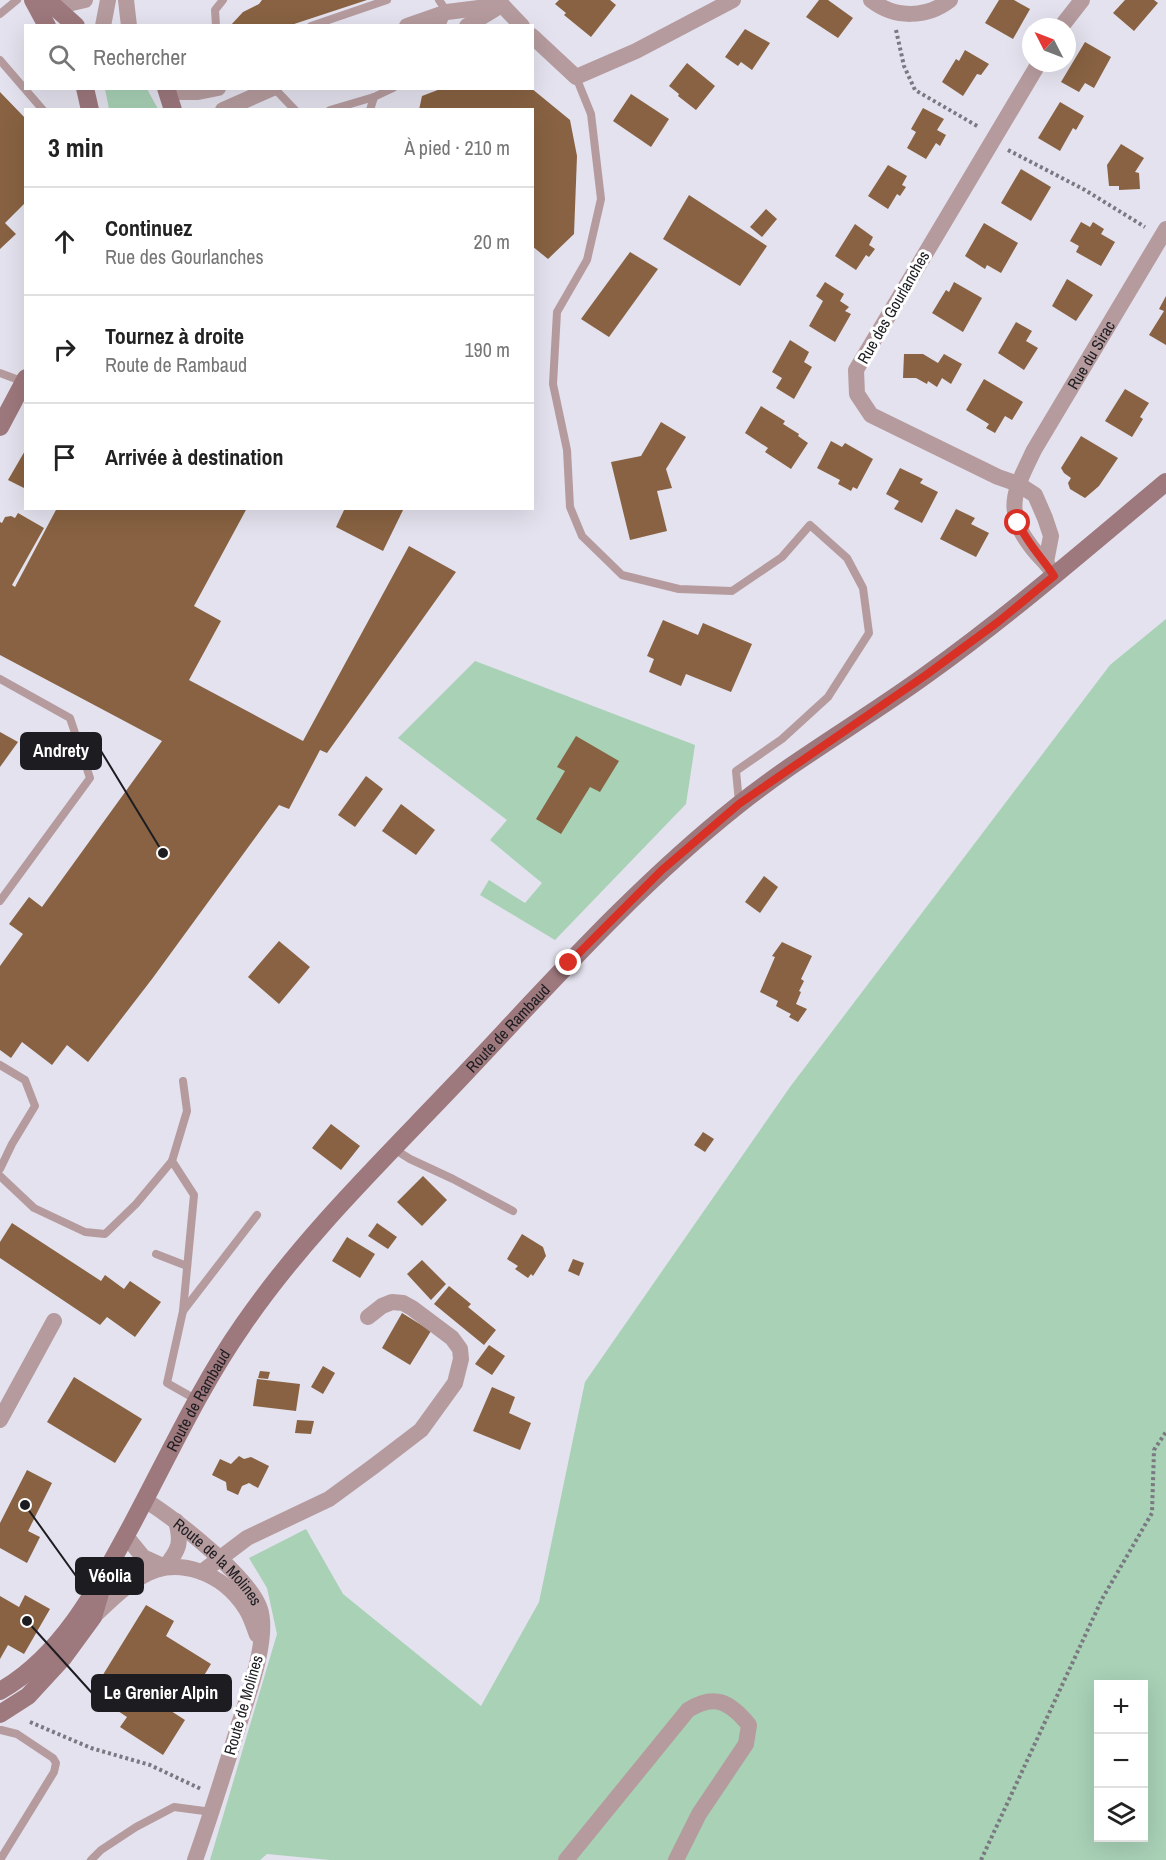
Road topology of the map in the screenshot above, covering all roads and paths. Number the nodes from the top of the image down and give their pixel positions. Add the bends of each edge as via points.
1 (17, 0) edge
2 (43, 0) edge
3 (85, 0) edge
4 (108, 0) edge
5 (126, 0) edge
6 (223, 0) edge
7 (387, 0) edge
8 (733, 0) edge
9 (871, 0) edge
10 (951, 0) edge
11 (1082, 0) edge
12 (505, 2) edge
13 (480, 4) edge
14 (441, 13) edge
15 (0, 14) edge
16 (1068, 18) edge
17 (47, 24) edge
18 (73, 24) edge
19 (103, 24) edge
20 (129, 24) edge
21 (216, 24) edge
22 (317, 24) edge
23 (412, 24) edge
24 (470, 24) edge
25 (490, 24) edge
26 (521, 24) edge
27 (534, 38) edge
28 (0, 60) edge
29 (1034, 72) edge
30 (576, 77) junction
31 (24, 88) edge
32 (26, 90) edge
33 (85, 90) edge
34 (167, 90) edge
35 (208, 90) edge
36 (269, 90) edge
37 (276, 90) edge
38 (389, 90) edge
39 (374, 97) junction
40 (41, 108) edge
41 (90, 108) edge
42 (172, 108) edge
43 (228, 108) edge
44 (293, 108) edge
45 (337, 108) edge
46 (371, 108) edge
47 (1166, 229) edge
48 (1160, 257) edge
49 (0, 373) edge
50 (24, 380) edge
51 (24, 382) edge
52 (0, 427) edge
53 (1166, 482) edge
54 (1018, 484) junction
55 (1050, 569) junction
56 (0, 679) edge
57 (739, 804) junction
58 (0, 901) edge
59 (0, 1065) edge
60 (183, 1081) dead end
61 (394, 1149) junction
62 (172, 1161) junction
63 (0, 1169) edge
64 (0, 1176) edge
65 (513, 1211) dead end
66 (257, 1215) dead end
67 (156, 1254) dead end
68 (187, 1266) junction
69 (183, 1311) junction
70 (368, 1317) dead end
71 (54, 1321) dead end
72 (197, 1400) junction
73 (0, 1420) edge
74 (1166, 1432) edge
75 (145, 1500) junction
76 (176, 1521) junction
77 (126, 1536) junction
78 (218, 1559) junction
79 (165, 1567) junction
80 (107, 1571) junction
81 (202, 1572) junction
82 (93, 1617) junction
83 (260, 1641) junction
84 (17, 1681) junction
85 (0, 1691) edge
86 (2, 1717) edge
87 (17, 1734) junction
88 (204, 1790) dead end
89 (212, 1812) junction
90 (0, 1860) edge
91 (91, 1860) edge
92 (195, 1860) edge
93 (566, 1860) edge
94 (676, 1860) edge
95 (981, 1860) edge

1 - 15 lane
2 - 3 street
2 - 17 street
2 - 18 street
4 - 19 street
5 - 20 street
6 - 21 lane via 215,10
7 - 22 lane
8 - 30 street via 636,51
9 - 10 street via 907,15 941,7
11 - 16 street
12 - 13 street
12 - 24 street
12 - 25 lane
12 - 26 street
13 - 14 street
14 - 23 street
27 - 30 street
28 - 31 lane
29 - 54 street, Rue des Gourlanches via 856,370 857,394 871,415
30 - 57 lane via 591,114 601,199 587,260 557,312 553,384 567,450 570,507 582,536 622,575 679,589 732,591 782,557 810,525 847,558 863,588 869,633 828,697 782,739 736,771
32 - 40 lane
33 - 41 street
34 - 35 street
34 - 42 street
36 - 43 street
37 - 44 lane
38 - 39 lane
39 - 45 lane
39 - 46 lane
47 - 48 street, Rue du Sirac
48 - 54 street, Rue du Sirac via 1034,450
49 - 50 lane
51 - 52 street
53 - 55 street, Route de Rambaud
54 - 55 street via 1013,504 1018,523
54 - 55 street, Rue des Gourlanches via 1035,495 1045,518 1051,536
55 - 57 street, Route de Rambaud via 998,622
56 - 58 lane via 70,718 90,778
57 - 61 street, Route de Rambaud via 638,893
59 - 63 lane via 25,1080 35,1106
60 - 62 lane via 187,1111
61 - 65 lane
61 - 72 street, Route de Rambaud via 279,1276 220,1357
62 - 64 lane via 105,1234 85,1232 34,1208
62 - 68 lane via 194,1195
66 - 69 lane
67 - 68 lane
68 - 69 lane
69 - 72 lane via 167,1383
70 - 78 street via 392,1302 403,1303 452,1338 460,1349 461,1359 455,1383 421,1430 330,1499 247,1538
71 - 73 street
72 - 75 street, Route de Rambaud
74 - 95 path via 1154,1450 1152,1513 1102,1599
75 - 76 street, Route de la Molines
75 - 77 street, Route de Rambaud
76 - 78 street, Route de la Molines
76 - 79 street via 180,1544
77 - 79 street, Route de Molines via 143,1557
77 - 80 street, Route de Rambaud
78 - 81 street
78 - 83 street, Route de la Molines via 259,1607
79 - 81 street, Route de Molines
79 - 82 street, Route de Molines via 138,1578
80 - 82 street, Route de Rambaud
80 - 84 street, Route de Rambaud via 64,1635 42,1661
81 - 83 street, Route de Molines via 219,1580 235,1595
82 - 86 street, Route de Rambaud via 47,1678
83 - 89 street, Route de Molines via 256,1667
84 - 85 street, Route de Rambaud
84 - 86 lane
86 - 87 lane
87 - 88 path via 29,1722 91,1748 150,1765
87 - 90 lane via 56,1763
89 - 91 lane via 174,1808 136,1827
89 - 92 street, Route de Molines
93 - 94 street via 688,1710 701,1702 728,1704 749,1725 746,1744 699,1814

